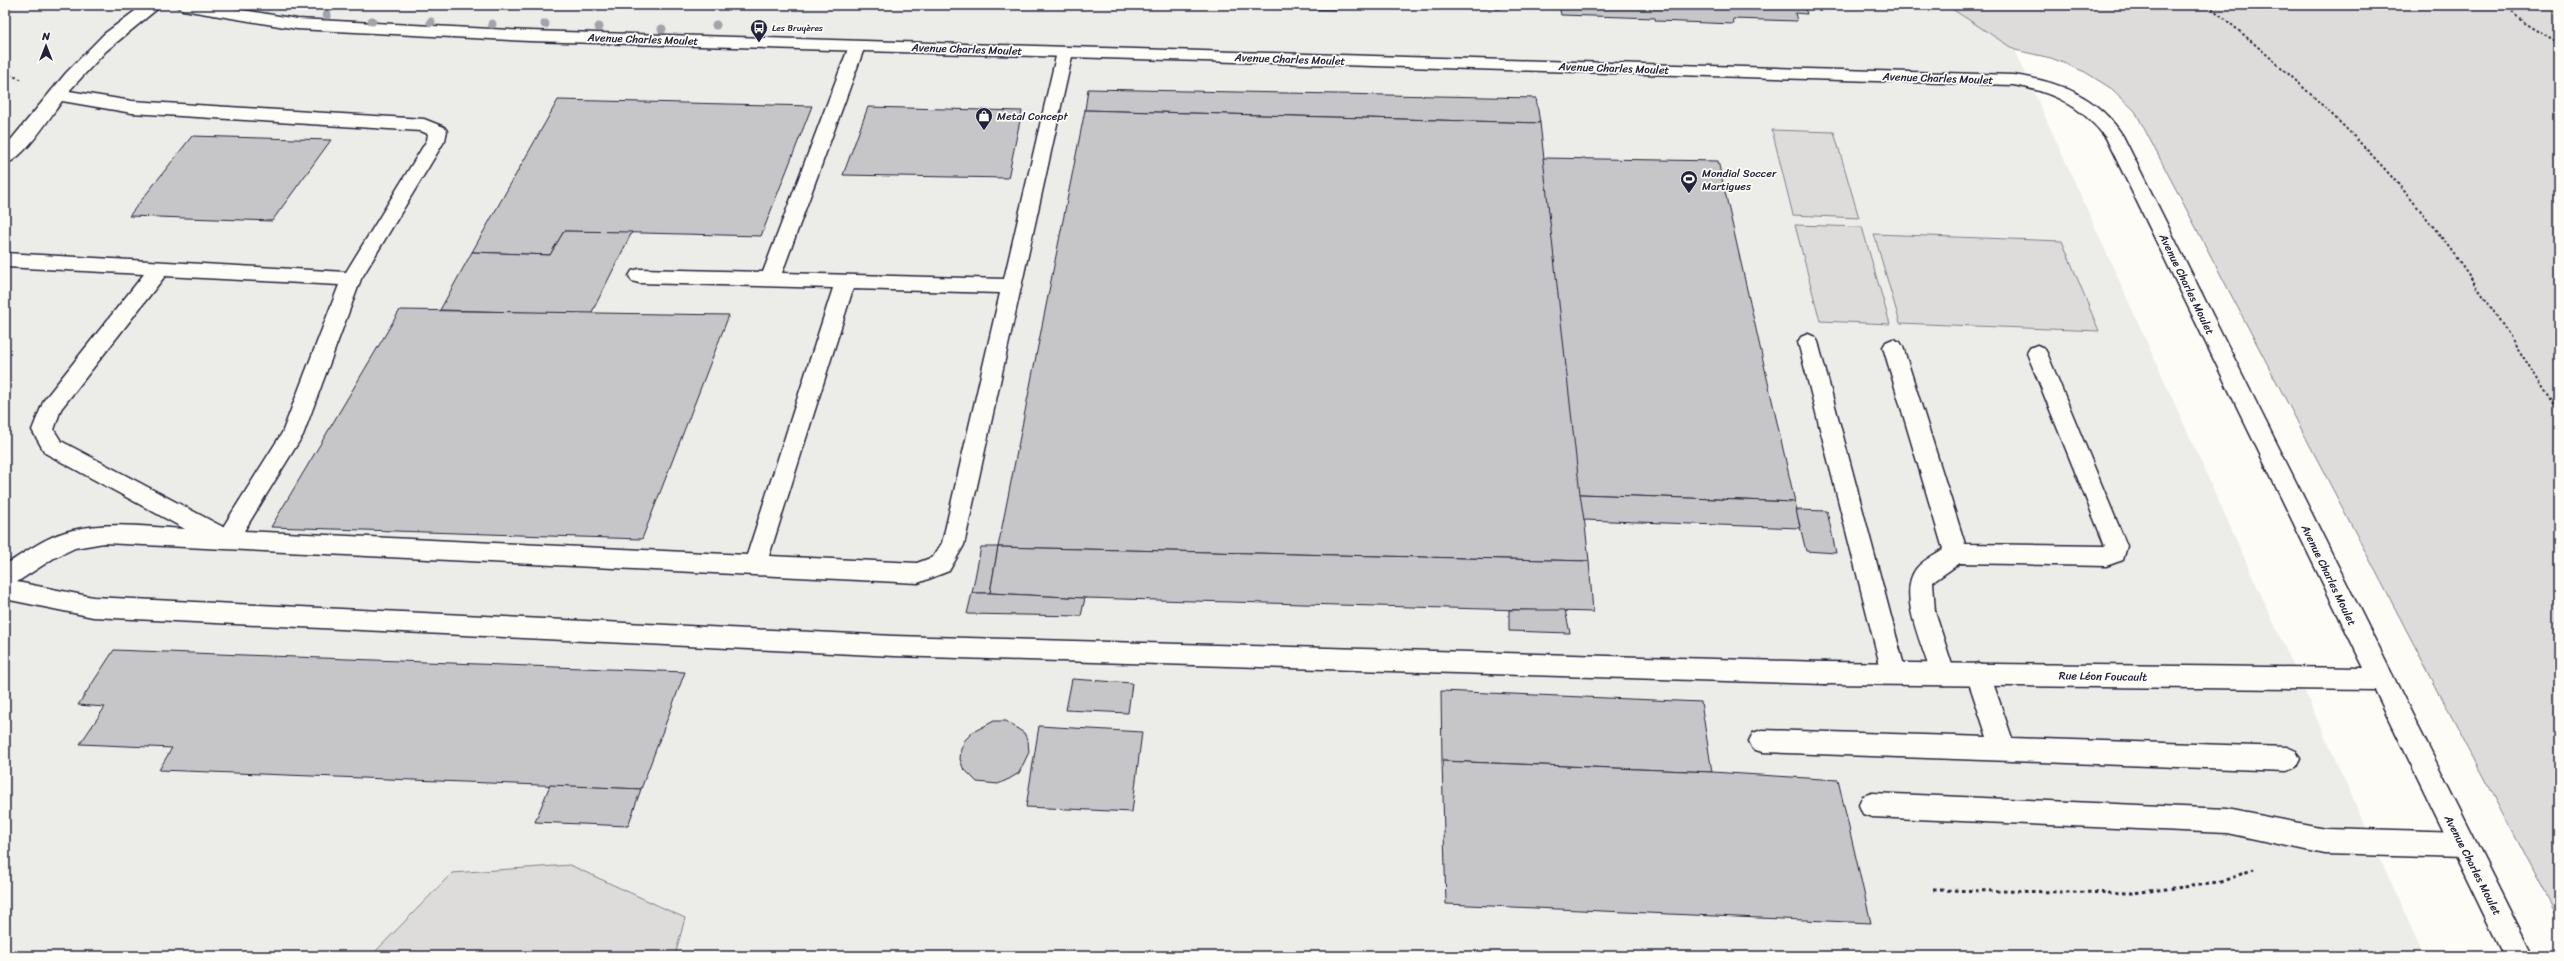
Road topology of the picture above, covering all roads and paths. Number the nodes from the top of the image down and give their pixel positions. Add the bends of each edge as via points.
1 (154, 5) edge
2 (183, 5) edge
3 (2208, 5) edge
4 (2520, 5) edge
5 (2559, 44) edge
6 (857, 46) junction
7 (1065, 52) junction
8 (58, 94) junction
9 (5, 158) edge
10 (5, 260) edge
11 (159, 269) junction
12 (639, 276) dead end
13 (351, 279) junction
14 (770, 280) junction
15 (845, 282) junction
16 (1012, 286) junction
17 (1808, 342) dead end
18 (1893, 347) dead end
19 (2037, 353) dead end
20 (2559, 412) edge
21 (227, 540) junction
22 (1956, 553) junction
23 (755, 565) junction
24 (5, 577) edge
25 (5, 589) edge
26 (1894, 673) junction
27 (1944, 674) junction
28 (1978, 674) junction
29 (2380, 679) junction
30 (1762, 741) dead end
31 (2003, 749) junction
32 (2287, 759) dead end
33 (1872, 805) dead end
34 (2463, 846) junction
35 (2260, 866) dead end
36 (1933, 890) dead end
37 (2518, 956) edge

1 - 8 street via 128,22 102,45
2 - 6 street, Avenue Charles Moulet via 297,24 530,36
3 - 20 path via 2342,124 2408,194 2464,268
4 - 5 path via 2512,12
6 - 7 street, Avenue Charles Moulet
6 - 14 street
7 - 16 street
7 - 29 street, Avenue Charles Moulet via 2013,80 2034,82 2056,89 2092,109 2114,136
8 - 9 street via 23,141
8 - 13 street via 132,107 424,125 438,131 436,140
10 - 11 street
11 - 13 street
11 - 21 street via 51,406 43,430 53,447
12 - 14 street
13 - 21 street via 292,435
14 - 15 street
15 - 16 street
15 - 23 street
16 - 23 street via 953,545 941,564 918,573
17 - 26 street
18 - 22 street
19 - 22 street via 2116,546 2115,553 2106,556
21 - 23 street
21 - 24 street via 104,534 72,539 46,551
22 - 27 street via 1922,579 1920,597
25 - 26 street, Rue Léon Foucault via 93,607 894,646
26 - 27 street, Rue Léon Foucault
27 - 28 street, Rue Léon Foucault
28 - 29 street, Rue Léon Foucault
28 - 31 street
29 - 34 street, Avenue Charles Moulet
30 - 31 street
31 - 32 street
33 - 34 street via 2227,821 2325,841
34 - 37 street, Avenue Charles Moulet
35 - 36 path via 2218,883 2132,893

